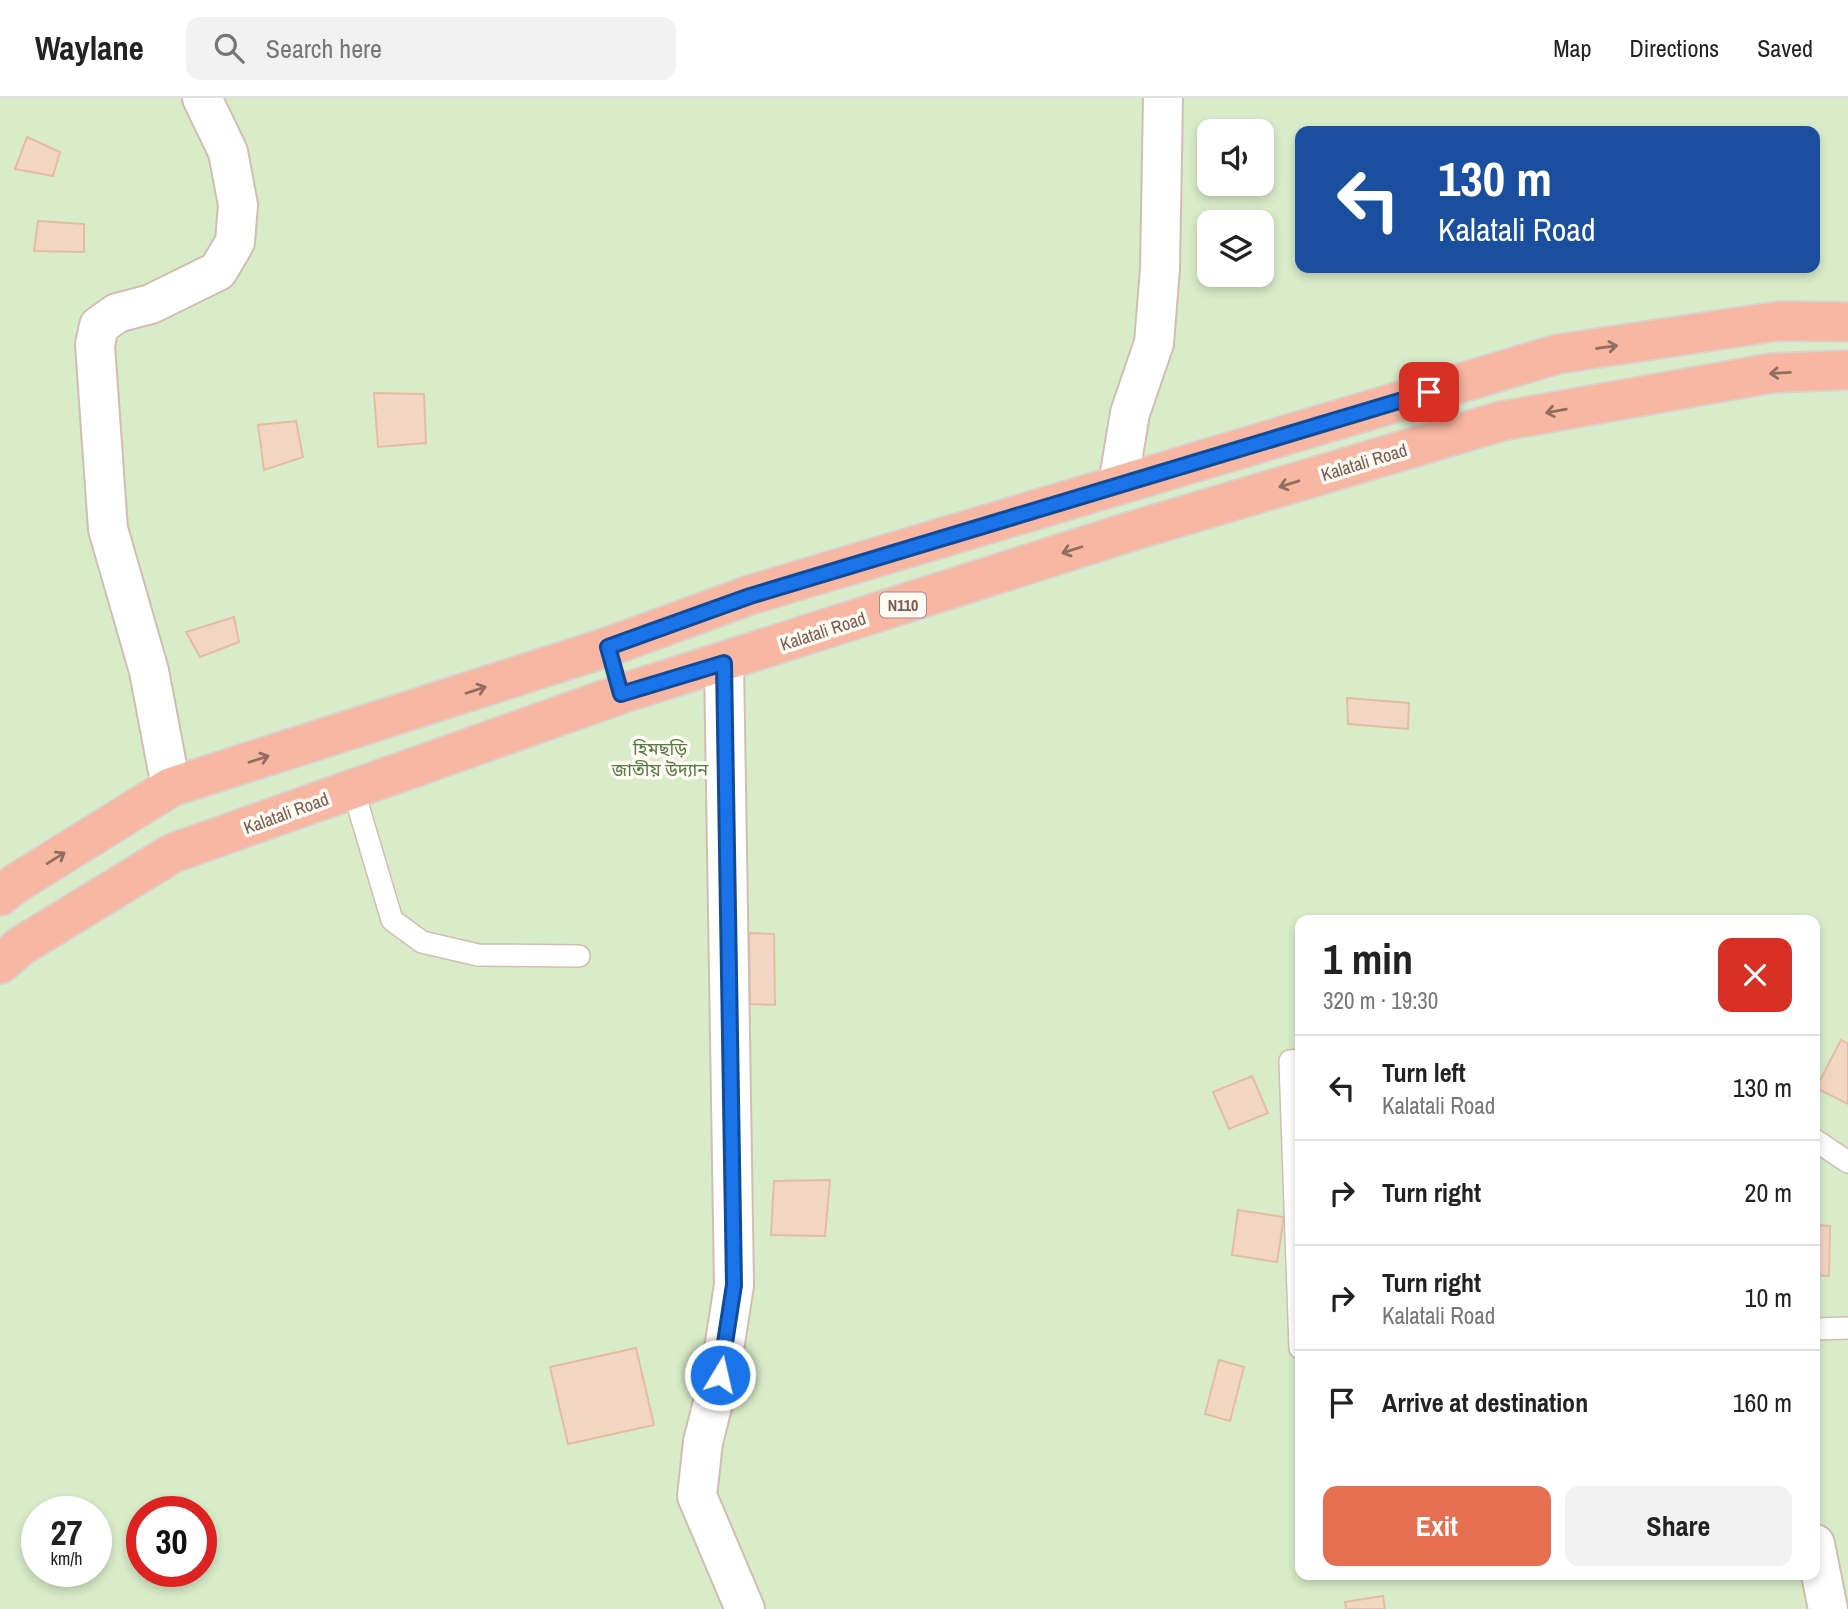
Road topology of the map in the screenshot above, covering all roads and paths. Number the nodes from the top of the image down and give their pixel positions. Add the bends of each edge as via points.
1 (202, 98) edge
2 (1163, 98) edge
3 (1848, 322) edge
4 (1848, 370) edge
5 (1118, 485) junction
6 (608, 647) junction
7 (724, 663) junction
8 (621, 694) junction
9 (171, 787) junction
10 (353, 789) junction
11 (0, 896) edge
12 (579, 956) dead end
13 (0, 964) edge
14 (1295, 1060) edge
15 (1820, 1143) edge
16 (1848, 1162) edge
17 (1295, 1204) edge
18 (1848, 1328) edge
19 (1820, 1329) edge
20 (1820, 1557) edge
21 (1833, 1592) edge
22 (746, 1609) edge

1 - 9 street via 228,152 238,205 235,242 218,271 151,304 117,313 99,326 95,345 108,529 149,671
2 - 5 street via 1154,343 1130,413
5 -> 3 highway via 1559,354 1779,321
4 -> 7 highway, Kalatali Road / N110 via 1772,373 1502,421 1129,531
5 - 6 highway via 750,596
6 - 8 highway
9 -> 6 highway
7 - 8 highway, Kalatali Road / N110
7 - 22 street via 734,1285 697,1496
8 - 10 highway, Kalatali Road / N110
11 -> 9 highway
10 - 12 lane via 392,920 422,942 478,955
10 - 13 highway, Kalatali Road / N110 via 173,853 21,946
14 - 17 lane via 1290,1061
15 - 16 lane
18 - 19 lane
20 - 21 street

